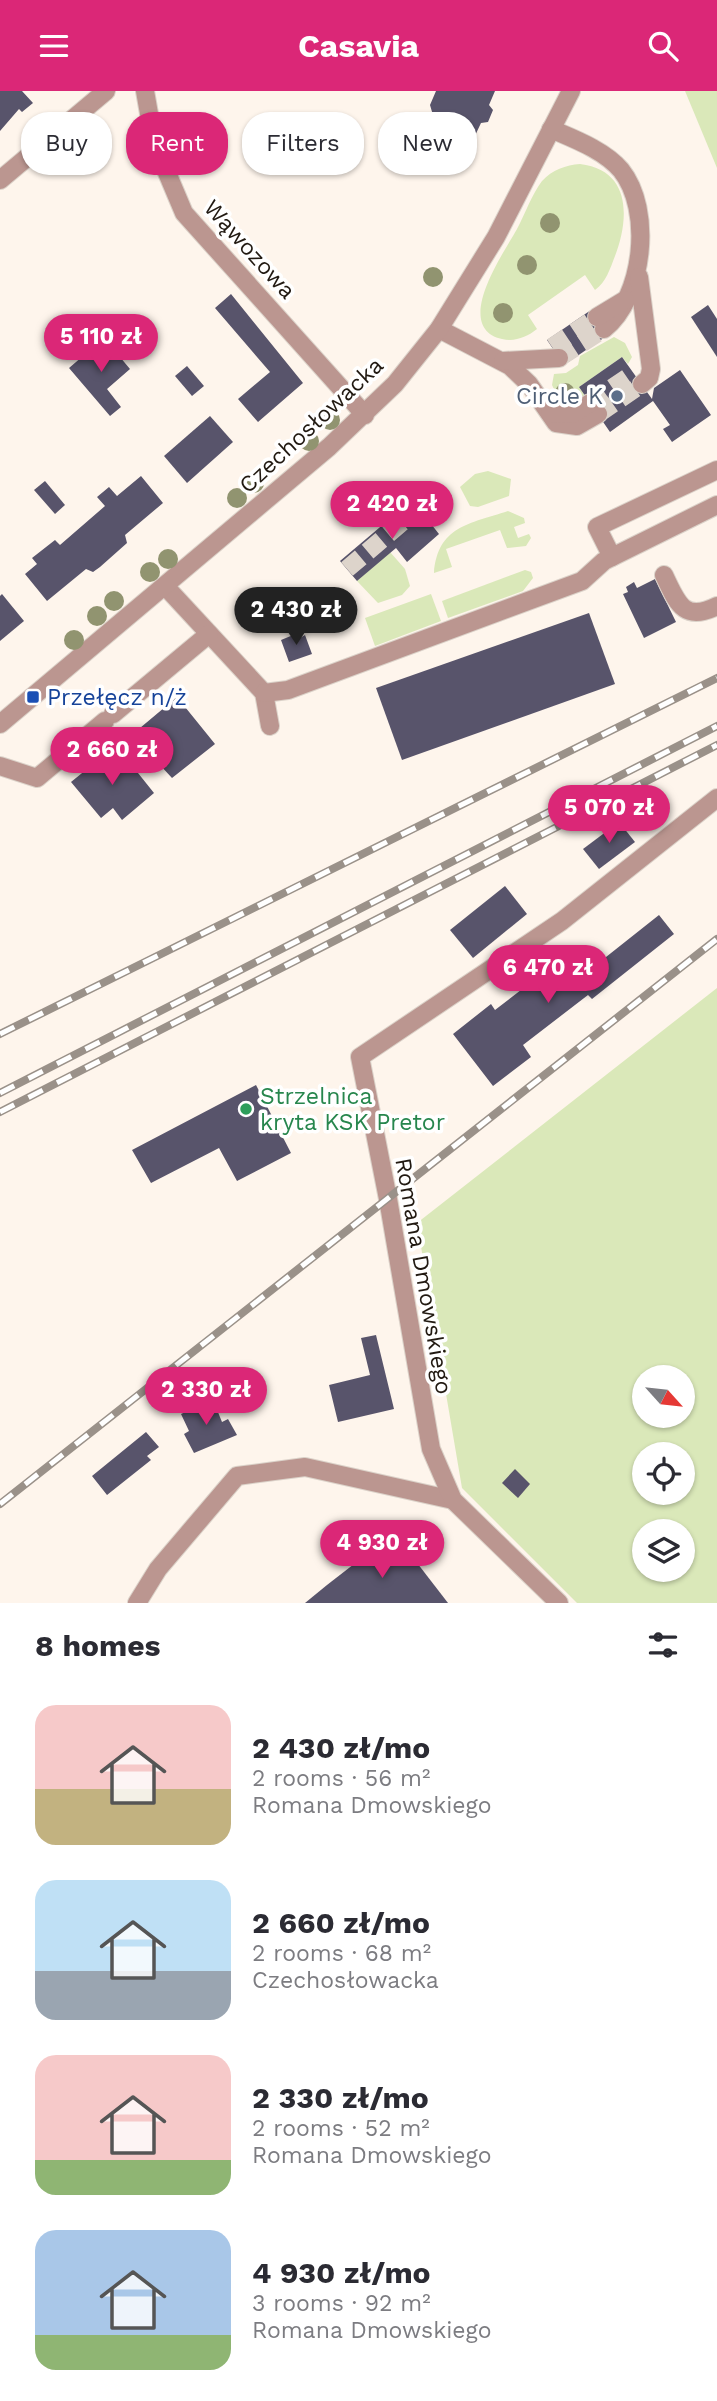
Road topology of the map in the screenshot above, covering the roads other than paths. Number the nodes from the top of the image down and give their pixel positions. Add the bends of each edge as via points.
1 (106, 91) edge
2 (145, 91) edge
3 (570, 91) edge
4 (551, 129) junction
5 (0, 180) edge
6 (639, 250) junction
7 (600, 323) tunnel mouth
8 (439, 329) junction
9 (555, 353) tunnel mouth
10 (503, 361) junction
11 (638, 378) tunnel mouth
12 (594, 409) tunnel mouth
13 (365, 415) junction
14 (717, 470) edge
15 (717, 505) edge
16 (612, 557) junction
17 (664, 575) dead end
18 (165, 586) junction
19 (717, 606) edge
20 (209, 634) junction
21 (264, 693) junction
22 (0, 724) edge
23 (271, 726) dead end
24 (0, 766) edge
25 (717, 798) edge
26 (453, 1500) junction
27 (137, 1603) edge
28 (559, 1603) edge

1 - 5 street
2 - 13 street, Wąwozowa via 153,142 184,213
3 - 4 street, Czechosłowacka
4 - 6 street via 607,157 620,169 632,187 638,209
4 - 8 street, Czechosłowacka via 496,237
6 - 7 street via 625,300
6 - 11 street via 646,351
8 - 10 street
8 - 13 street, Czechosłowacka
9 - 10 street
10 - 12 street via 529,384 556,423 568,427 582,424
13 - 18 street, Czechosłowacka
14 - 16 street via 597,527
15 - 16 street
16 - 21 street via 582,581 288,691
17 - 19 street via 681,607 696,613
18 - 20 street
18 - 22 street, Czechosłowacka
20 - 21 street
20 - 24 street via 37,778
21 - 23 street
25 - 26 street, Romana Dmowskiego via 562,921 360,1056 422,1408 431,1449
26 - 27 street via 305,1468 237,1476 158,1569
26 - 28 street, Romana Dmowskiego

